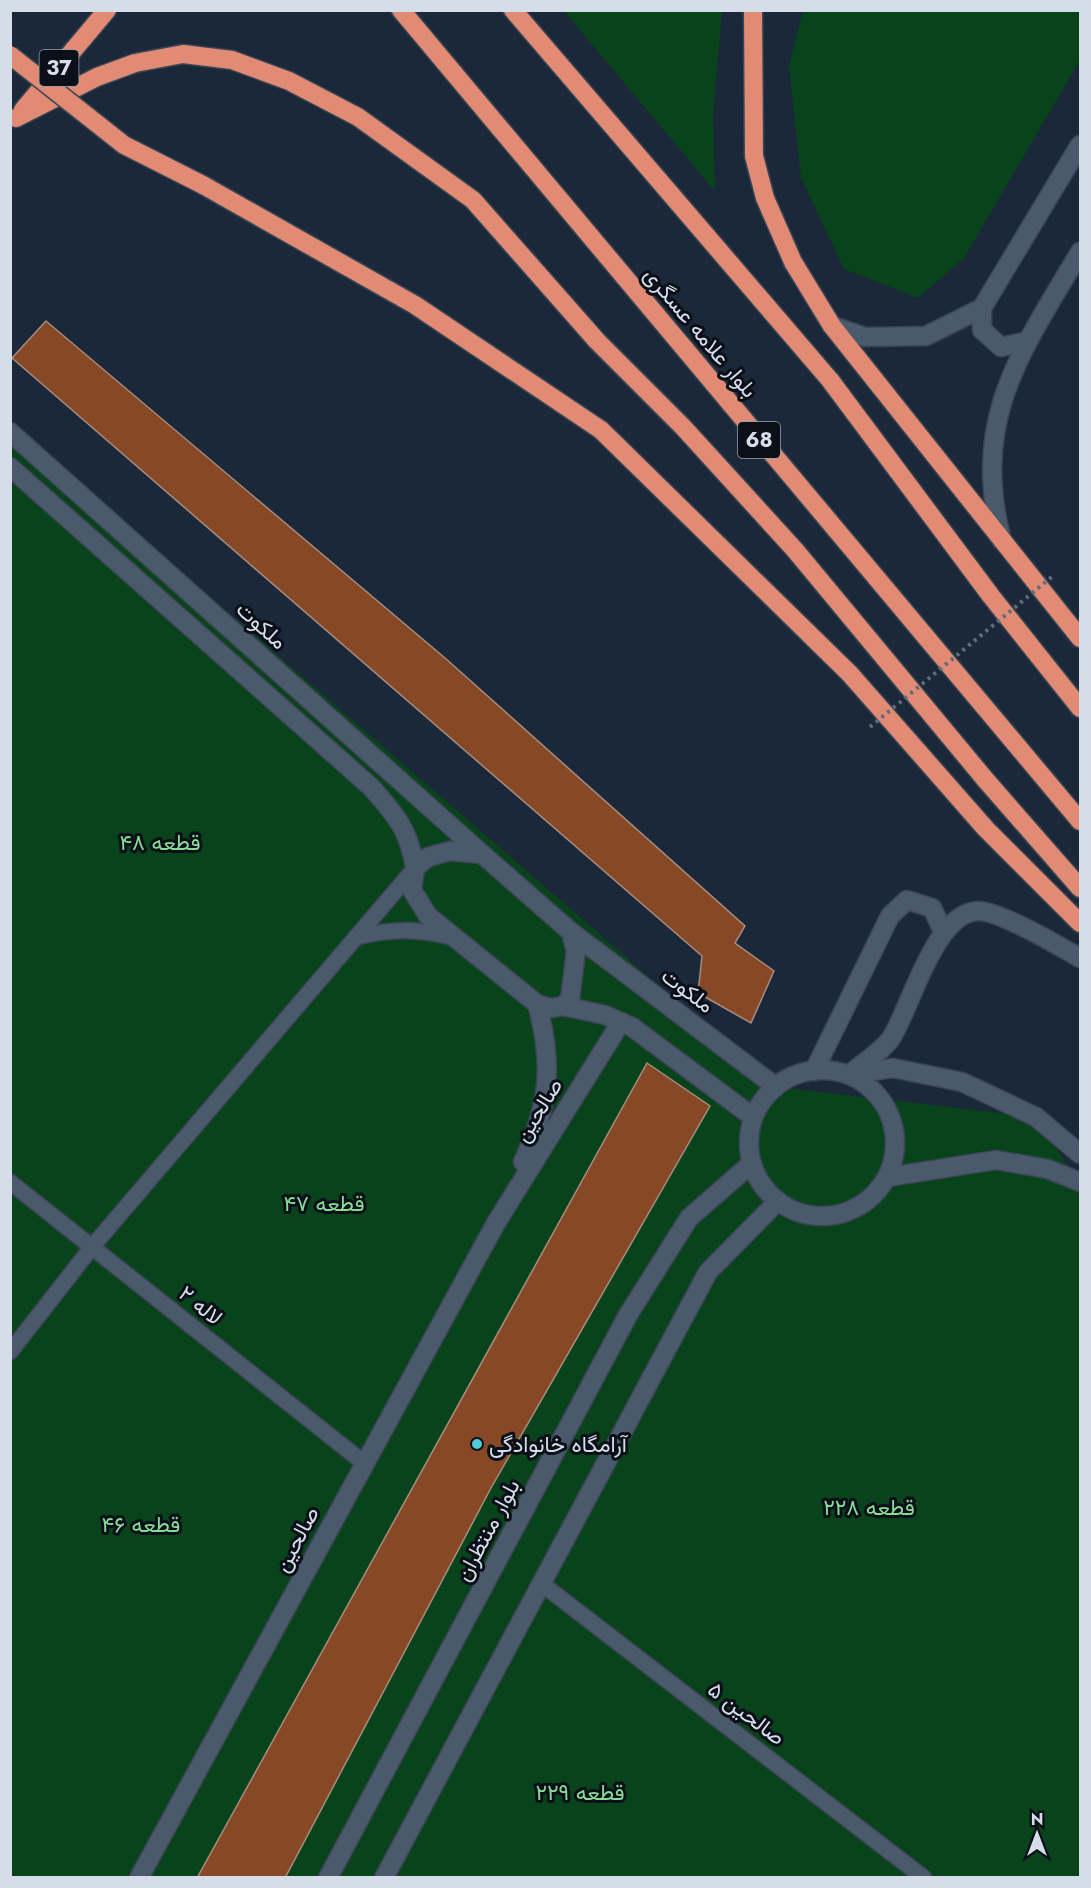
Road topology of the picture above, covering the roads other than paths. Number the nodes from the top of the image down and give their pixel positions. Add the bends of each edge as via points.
1 (107, 10) edge
2 (401, 10) edge
3 (513, 10) edge
4 (753, 10) edge
5 (10, 55) edge
6 (14, 121) edge
7 (1080, 145) edge
8 (1080, 252) edge
9 (982, 309) junction
10 (832, 326) junction
11 (1028, 341) junction
12 (10, 432) edge
13 (10, 467) edge
14 (1002, 541) junction
15 (1080, 638) edge
16 (1080, 708) edge
17 (1080, 821) edge
18 (482, 854) junction
19 (415, 868) junction
20 (1080, 888) edge
21 (1080, 923) edge
22 (571, 932) junction
23 (944, 933) junction
24 (451, 937) junction
25 (356, 938) junction
26 (1080, 958) edge
27 (537, 1004) junction
28 (563, 1006) junction
29 (621, 1022) junction
30 (814, 1071) junction
31 (849, 1075) junction
32 (776, 1087) junction
33 (753, 1117) junction
34 (1080, 1154) edge
35 (752, 1163) junction
36 (888, 1177) junction
37 (10, 1182) edge
38 (1080, 1182) edge
39 (778, 1202) junction
40 (496, 1223) junction
41 (92, 1247) junction
42 (10, 1352) edge
43 (364, 1463) junction
44 (542, 1584) junction
45 (139, 1878) edge
46 (328, 1878) edge
47 (384, 1878) edge
48 (924, 1878) edge

1 - 6 highway, 37
2 - 17 highway, بلوار علامه عسگری / 68
3 - 16 highway via 830,380
4 - 10 highway via 754,156 765,198 793,262
5 - 21 highway, bridge via 123,145 203,185 415,306 601,430 850,674 986,829
6 - 20 highway via 107,73 183,54 232,60 289,81 358,117 473,200 597,341 683,427 795,550
7 - 9 street
8 - 11 street
9 - 10 street via 926,336 865,337
9 - 11 street via 982,330 1001,347
10 - 14 highway
11 - 14 street via 995,423 991,483
12 - 18 street, ملکوت
13 - 19 street via 371,787 404,826
14 - 15 highway
18 - 19 street via 450,851 428,857
18 - 22 street, ملکوت
19 - 24 street via 412,890 428,916
19 - 25 lane
22 - 28 street via 575,961 570,999
22 - 32 street, ملکوت
23 - 26 street via 956,918 978,911 1018,925
23 - 30 street via 932,908 908,900 890,916
23 - 31 street via 892,1038
24 - 25 lane via 389,930
24 - 27 street
25 - 41 lane
27 - 28 street
27 - 40 street, صالحین via 547,1047 540,1123
28 - 29 street
29 - 33 street
29 - 40 street, صالحین
30 - 31 street
30 - 32 street via 803,1072
31 - 34 street via 893,1068 962,1082 1036,1117
31 - 36 street via 870,1087 886,1106 894,1129 895,1153
32 - 33 street
33 - 35 street via 749,1140
35 - 39 street via 762,1185
35 - 46 street, بلوار منتظران via 688,1218 628,1315
36 - 38 street via 996,1160 1048,1169
36 - 39 street via 872,1197 851,1210 826,1216 801,1213
37 - 41 lane, لاله ۲
39 - 44 street via 708,1272
40 - 43 street, صالحین
41 - 42 lane
41 - 43 lane, لاله ۲
43 - 45 street, صالحین
44 - 47 street
44 - 48 lane, صالحین ۵

